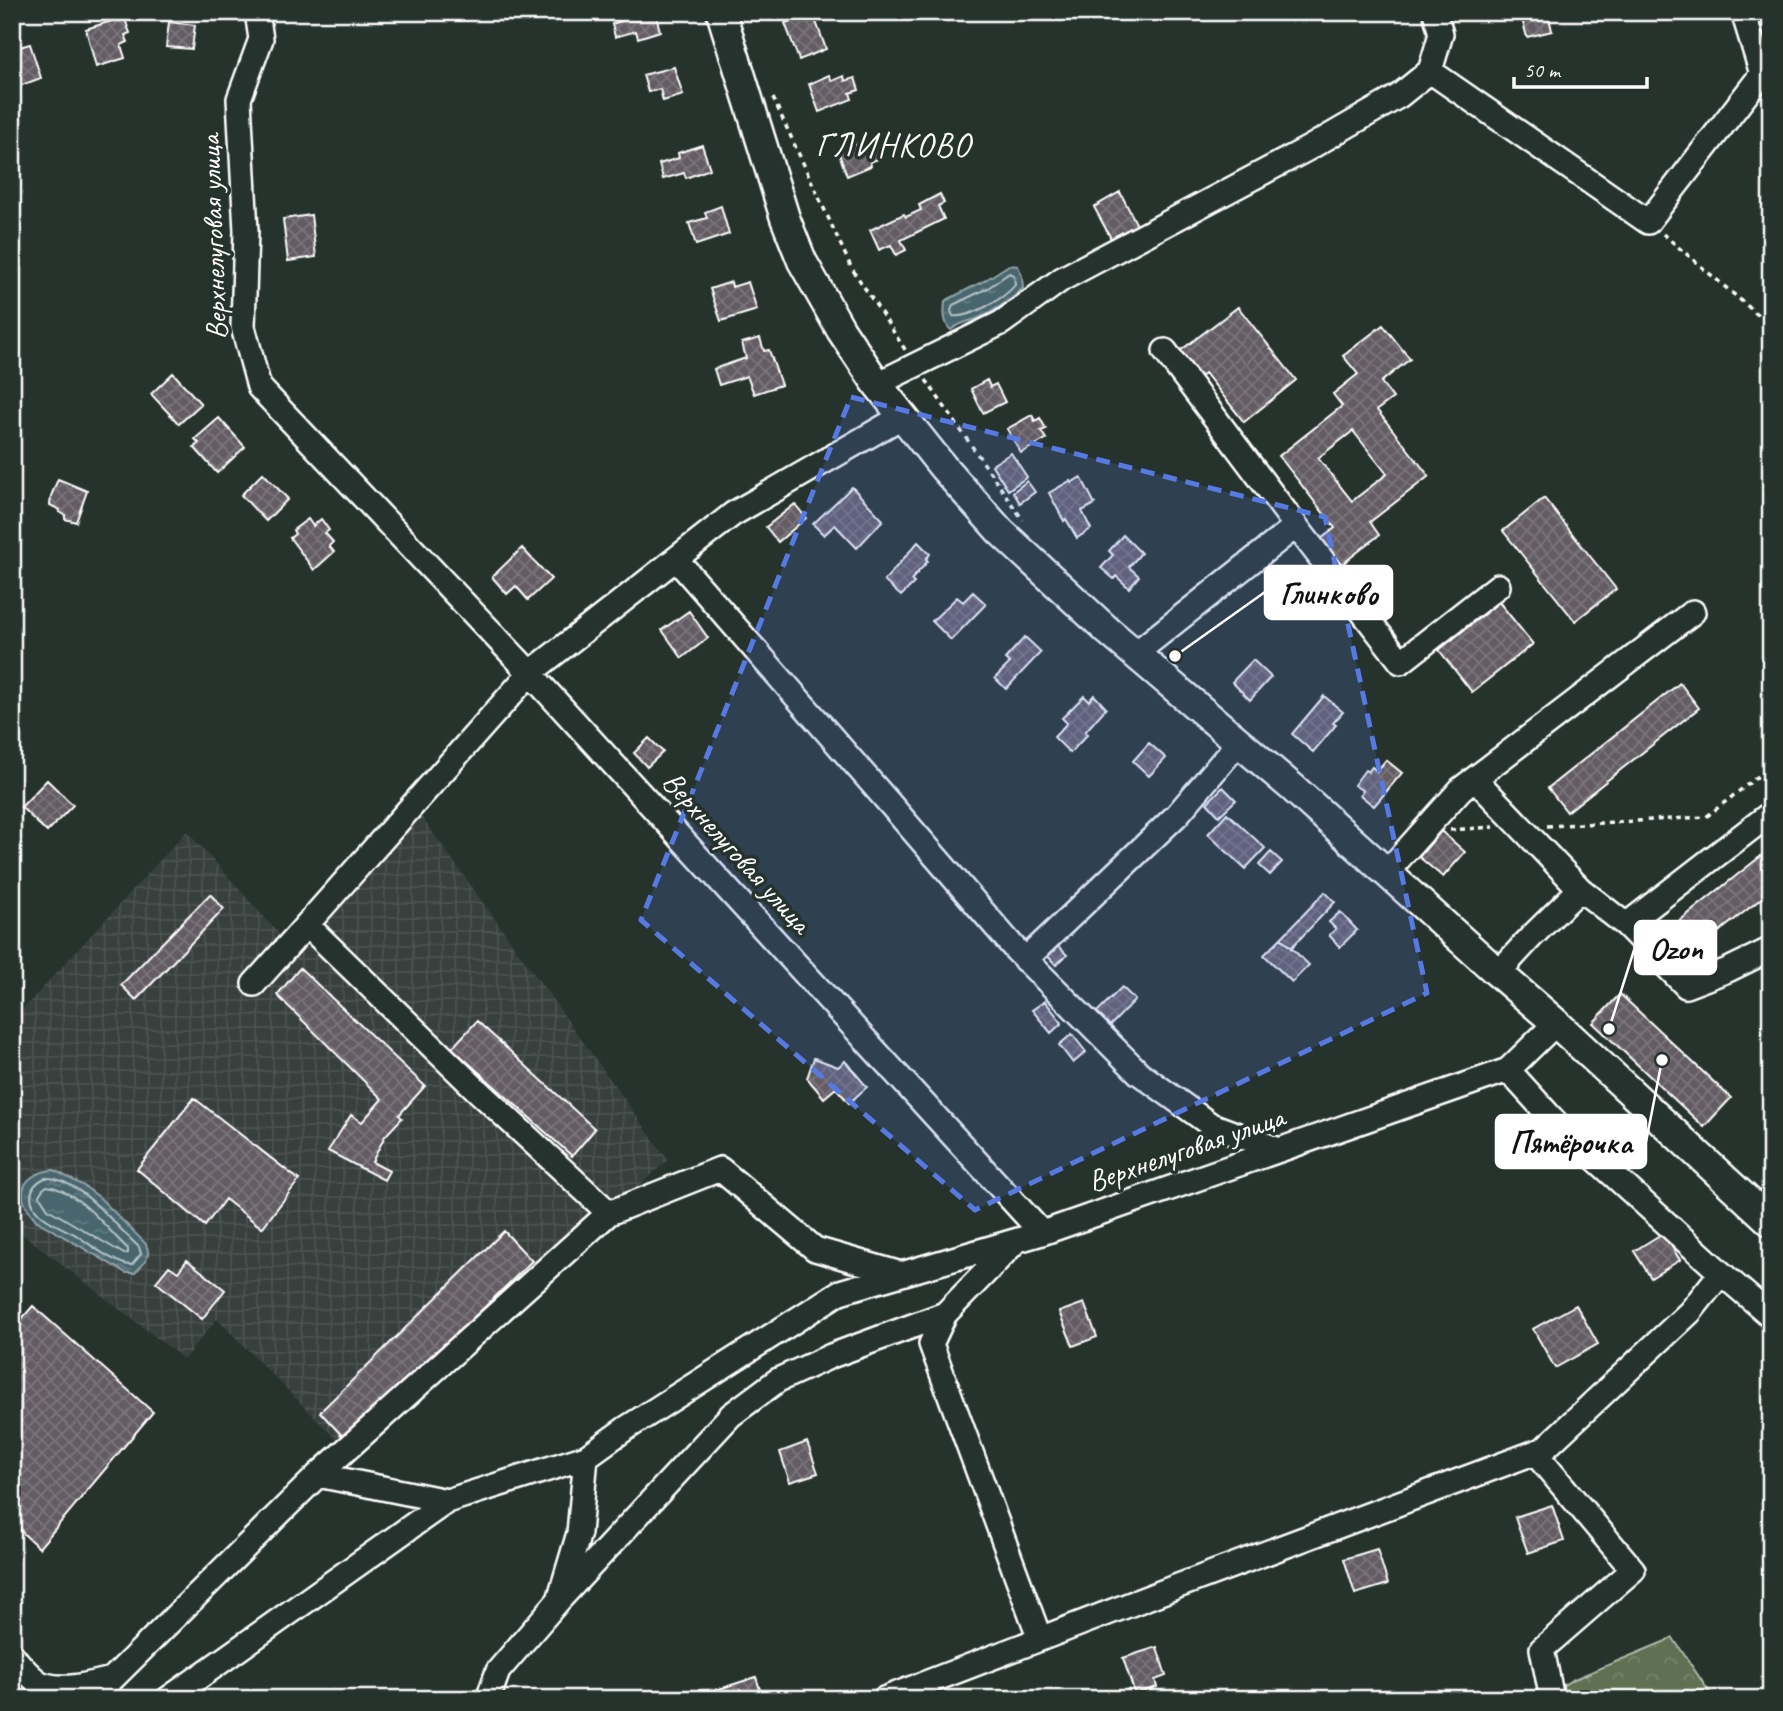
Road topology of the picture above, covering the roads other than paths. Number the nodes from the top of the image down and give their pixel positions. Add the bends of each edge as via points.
1 (257, 12) edge
2 (721, 12) edge
3 (1435, 12) edge
4 (1743, 12) edge
5 (1766, 69) edge
6 (1430, 71) junction
7 (1165, 351) dead end
8 (877, 384) junction
9 (902, 416) junction
10 (1296, 526) junction
11 (676, 559) junction
12 (1498, 586) dead end
13 (1693, 612) dead end
14 (1136, 653) junction
15 (530, 673) junction
16 (1238, 743) junction
17 (1475, 779) junction
18 (1771, 813) edge
19 (1386, 873) junction
20 (1580, 889) junction
21 (307, 925) junction
22 (1626, 925) junction
23 (1771, 949) edge
24 (1025, 960) junction
25 (1498, 973) junction
26 (254, 984) dead end
27 (1556, 1023) junction
28 (1508, 1070) junction
29 (1279, 1150) junction
30 (609, 1213) junction
31 (1771, 1222) edge
32 (1042, 1233) junction
33 (1017, 1240) junction
34 (1721, 1273) junction
35 (902, 1274) junction
36 (945, 1314) junction
37 (1771, 1316) edge
38 (1535, 1453) junction
39 (586, 1457) junction
40 (318, 1475) junction
41 (447, 1501) junction
42 (559, 1600) junction
43 (1040, 1639) junction
44 (12, 1655) edge
45 (899, 1696) edge
46 (169, 1699) edge
47 (488, 1699) edge
48 (1552, 1699) edge

1 - 15 street, Верхнелуговая улица via 261,39 239,99 246,231 243,327 259,387
2 - 8 main road via 802,261
3 - 6 street via 1441,34
4 - 5 street
5 - 6 street via 1648,222
6 - 8 street via 1399,96 1320,142 1062,279 1001,323
7 - 10 street
8 - 9 main road
9 - 11 street via 733,514
9 - 14 main road via 1000,531
10 - 12 street via 1401,662
10 - 14 street
11 - 15 street
11 - 24 street
13 - 17 street
14 - 16 main road
15 - 21 street
15 - 32 street, Верхнелуговая улица
16 - 19 main road
16 - 24 street via 1177,815
17 - 19 street
17 - 20 street
18 - 22 street
19 - 25 main road
20 - 22 street
20 - 25 street
21 - 26 street
21 - 30 street
22 - 23 street via 1686,986
24 - 29 street via 1139,1073 1211,1125
25 - 27 main road
27 - 28 street, Верхнелуговая улица
27 - 31 main road
28 - 29 street, Верхнелуговая улица
28 - 34 street via 1557,1124
29 - 32 street, Верхнелуговая улица
30 - 35 street via 720,1170 815,1249
30 - 40 street
32 - 33 street
33 - 35 street
33 - 36 street
34 - 37 street
34 - 38 street via 1690,1312
35 - 39 street via 839,1292
36 - 42 street via 778,1380 732,1415
36 - 43 street via 931,1344
38 - 43 street
38 - 48 street via 1633,1570 1542,1649
39 - 41 street
39 - 42 street via 579,1534
40 - 41 street
40 - 44 street via 112,1679 74,1688 42,1685
41 - 46 street
42 - 47 street via 498,1671
43 - 45 street

